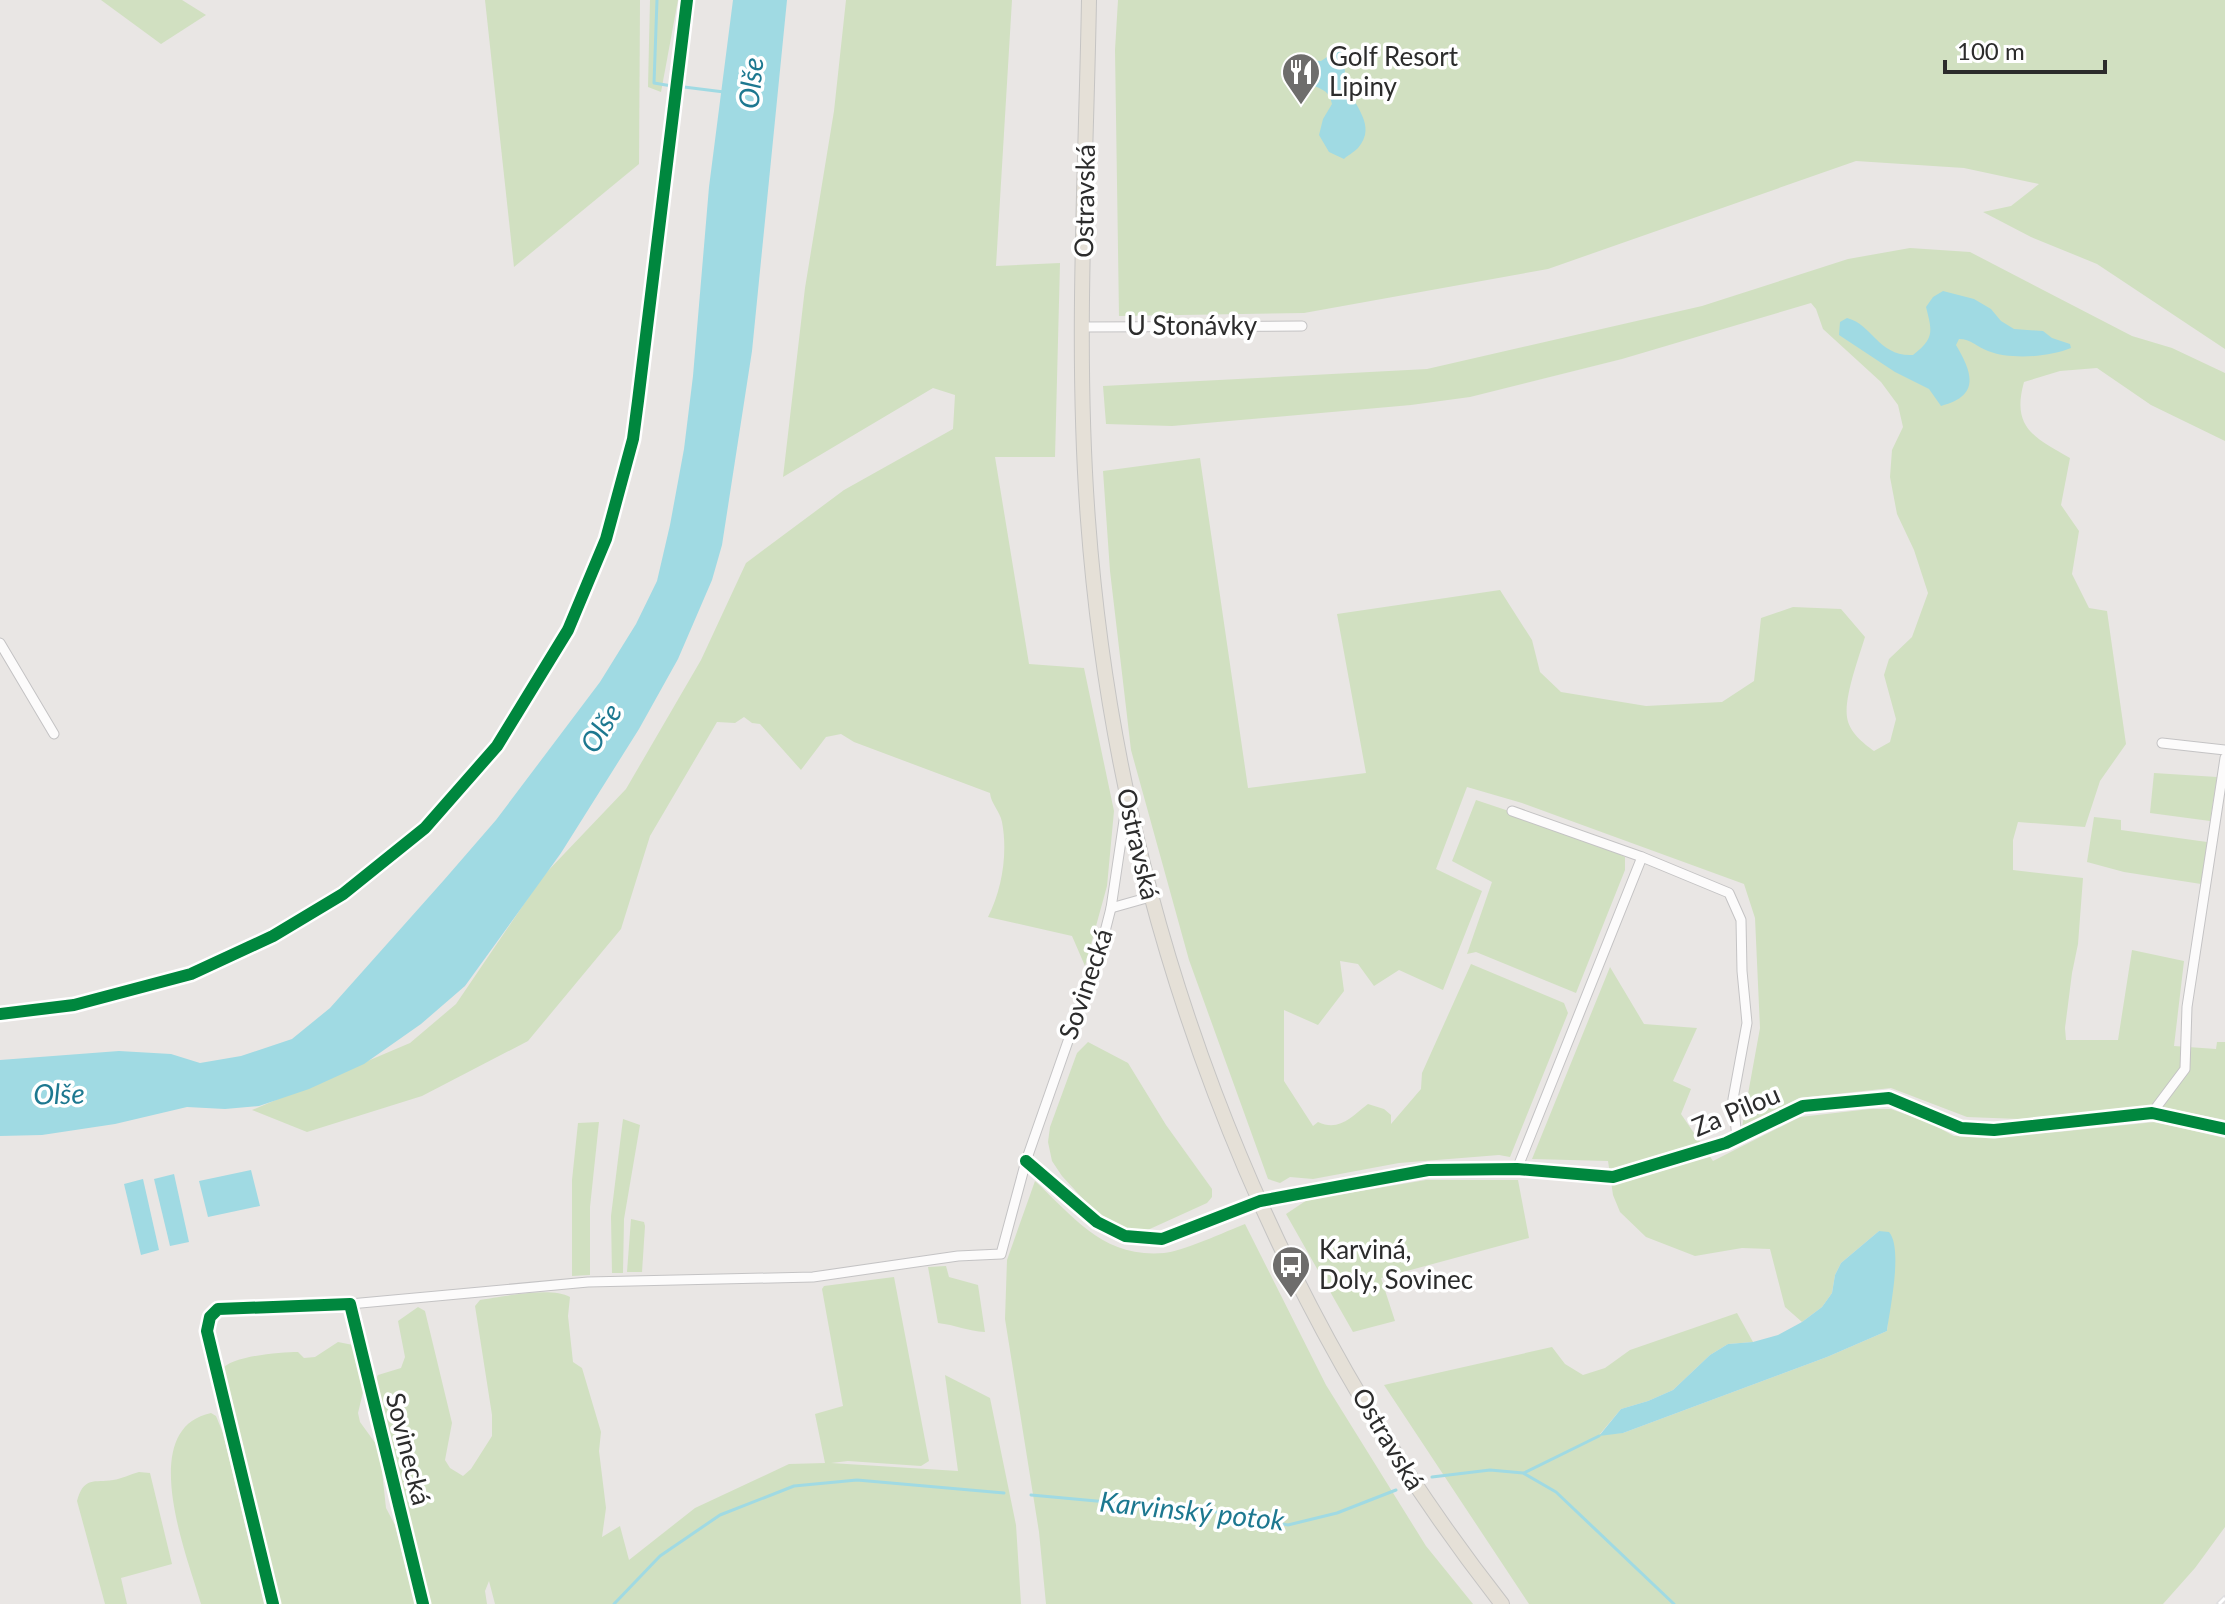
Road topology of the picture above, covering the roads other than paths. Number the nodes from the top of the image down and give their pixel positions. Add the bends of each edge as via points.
1 (1089, 0) edge
2 (1302, 326) dead end
3 (1082, 327) junction
4 (0, 643) edge
5 (54, 734) dead end
6 (2162, 743) dead end
7 (2225, 750) edge
8 (2225, 758) edge
9 (1127, 801) junction
10 (1512, 811) dead end
11 (1642, 857) junction
12 (1150, 897) junction
13 (1111, 908) junction
14 (2152, 1113) junction
15 (2225, 1129) edge
16 (1737, 1138) junction
17 (1026, 1161) junction
18 (1517, 1169) junction
19 (1260, 1201) junction
20 (350, 1304) junction
21 (273, 1604) edge
22 (423, 1604) edge
23 (1502, 1604) edge

1 - 3 main road, Ostravská
2 - 3 street, U Stonávky
3 - 9 main road, Ostravská via 1096,606
4 - 5 street
6 - 7 street
8 - 14 street via 2187,1007 2185,1069
9 - 12 main road, Ostravská
9 - 13 street, Sovinecká
10 - 11 street
11 - 16 street via 1729,893 1741,920 1747,1023 1733,1099
11 - 18 street
12 - 13 street
12 - 19 main road, Ostravská via 1188,1019
13 - 17 street, Sovinecká
14 - 15 street, Za Pilou
14 - 16 street, Za Pilou via 1983,1130 1961,1128 1889,1098 1803,1106
16 - 18 street, Za Pilou via 1613,1177
17 - 19 street via 1097,1222 1125,1236 1162,1239
17 - 20 street, Sovinecká via 1001,1254 813,1277 588,1282
18 - 19 street, Za Pilou via 1428,1170
19 - 23 main road, Ostravská via 1309,1305 1389,1443
20 - 21 street via 218,1309 210,1317 207,1331
20 - 22 street, Sovinecká

